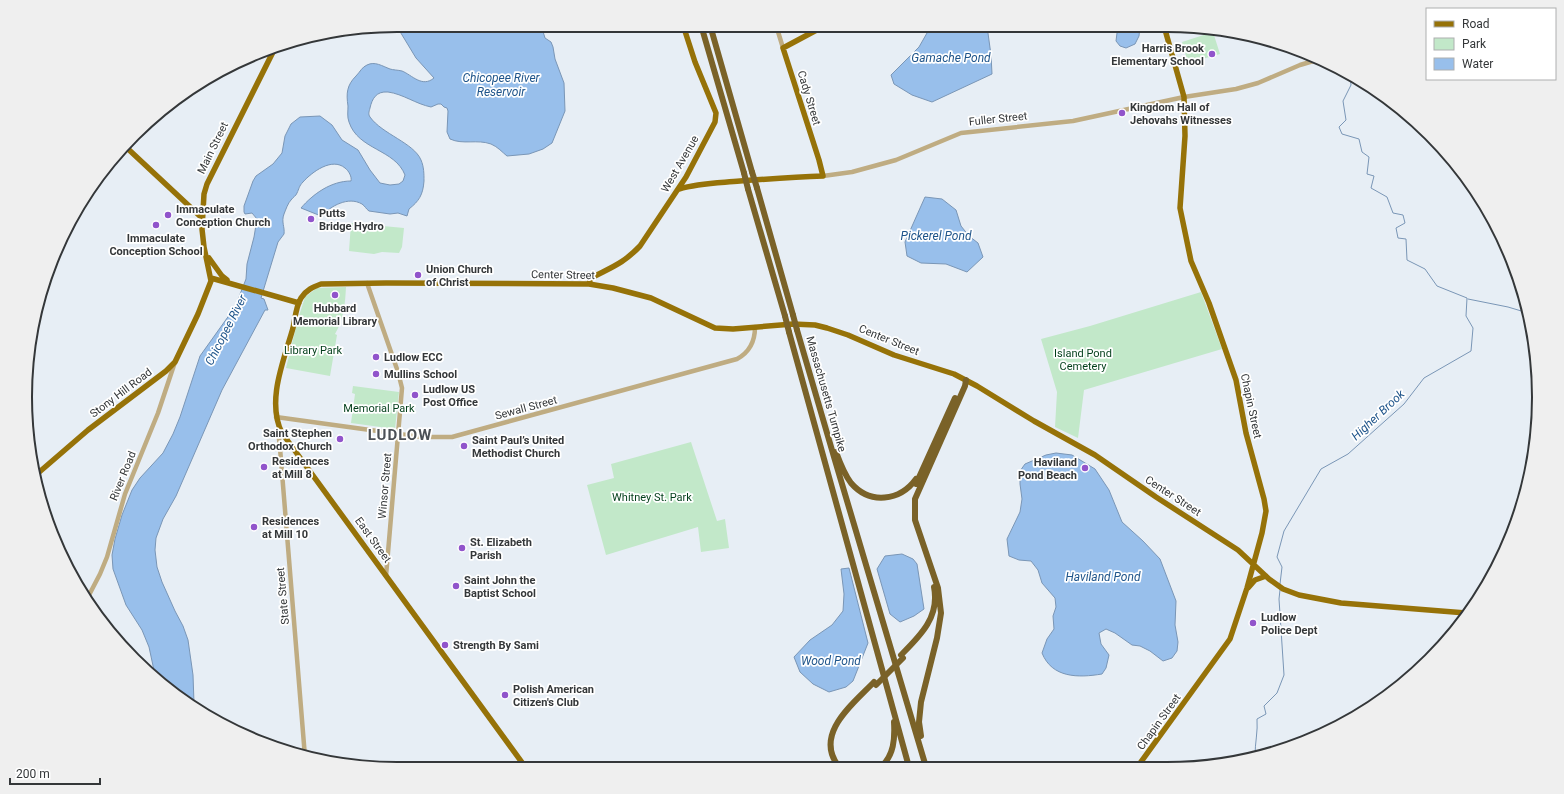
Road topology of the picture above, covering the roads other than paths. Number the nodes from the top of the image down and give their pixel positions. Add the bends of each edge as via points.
1 (685, 32) edge
2 (703, 32) edge
3 (712, 32) edge
4 (778, 32) edge
5 (813, 32) edge
6 (1166, 32) edge
7 (783, 48) junction
8 (272, 54) edge
9 (1312, 62) edge
10 (1184, 97) junction
11 (129, 150) edge
12 (823, 176) junction
13 (678, 189) junction
14 (202, 218) junction
15 (205, 252) junction
16 (211, 278) junction
17 (231, 283) junction
18 (366, 283) junction
19 (589, 284) junction
20 (308, 290) junction
21 (288, 300) junction
22 (299, 303) junction
23 (293, 326) junction
24 (755, 327) junction
25 (175, 362) junction
26 (966, 380) junction
27 (813, 385) junction
28 (276, 417) junction
29 (282, 433) junction
30 (399, 434) junction
31 (40, 472) edge
32 (921, 473) junction
33 (1254, 563) junction
34 (386, 576) junction
35 (1266, 576) junction
36 (936, 582) junction
37 (1247, 588) junction
38 (90, 593) edge
39 (1461, 613) edge
40 (902, 657) junction
41 (875, 684) junction
42 (888, 689) junction
43 (304, 750) edge
44 (522, 762) edge
45 (836, 762) edge
46 (841, 762) edge
47 (885, 762) edge
48 (908, 762) edge
49 (926, 762) edge
50 (926, 762) edge
51 (1141, 762) edge

1 - 13 main road, West Avenue via 717,115
2 - 42 highway, Massachusetts Turnpike, bridge
3 - 27 highway, Massachusetts Turnpike, bridge
4 - 7 street, Cady Street
5 - 7 main road
6 - 10 main road, Chapin Street
7 - 12 main road, Cady Street
8 - 14 main road, Main Street via 209,177
9 - 10 street, Fuller Street via 1245,87
10 - 12 street, Fuller Street via 1072,121 961,133 896,160 852,172
10 - 33 main road, Chapin Street via 1185,136 1180,208 1191,261 1233,369 1246,433 1264,499 1265,521
11 - 14 main road
12 - 13 main road, Fuller Street via 702,184
13 - 19 main road, West Avenue via 632,254 619,265 593,277
14 - 15 main road, Main Street
15 - 16 main road, Main Street
15 - 17 main road via 222,276
16 - 17 main road
16 - 25 main road, Stony Hill Road via 210,286
17 - 21 main road
18 - 19 main road, Center Street
18 - 20 main road, Center Street via 321,284
18 - 30 street, Winsor Street via 402,382
19 - 24 main road, Center Street via 651,298 715,328
20 - 21 main road, Center Street
20 - 22 main road
21 - 22 main road
21 - 23 main road via 293,310
22 - 23 main road, East Street
23 - 28 main road, East Street via 278,387
24 - 26 main road, Center Street via 793,324 831,329 894,355
24 - 30 street, Sewall Street via 752,344 741,357 731,361 452,437 433,438
25 - 31 main road, Stony Hill Road
25 - 38 street, River Road via 158,413 125,494 107,557
26 - 32 highway
26 - 33 main road, Center Street via 1095,455
26 - 36 highway via 915,499 915,520
27 - 32 highway via 843,470 858,489 877,497 894,496 906,491
27 - 49 highway, Massachusetts Turnpike
28 - 29 main road, East Street
28 - 30 street, Sewall Street
29 - 34 main road, East Street
29 - 43 street, State Street via 279,439
30 - 34 street, Winsor Street
32 - 40 highway via 912,493 910,511 934,588 935,608 923,633
33 - 35 main road, Center Street
33 - 37 main road, Chapin Street
34 - 44 main road, East Street
35 - 37 main road via 1255,580
35 - 39 main road, Center Street via 1281,588 1300,595 1341,603
36 - 40 highway via 939,602 935,620 926,635
36 - 50 highway via 940,600 940,624 919,718
37 - 51 main road, Chapin Street via 1230,639
40 - 41 highway, bridge
41 - 45 highway via 843,715 834,730 831,747
41 - 46 highway via 840,722 834,735 834,752
42 - 47 highway via 894,722 894,740 890,755
42 - 48 highway, Massachusetts Turnpike

